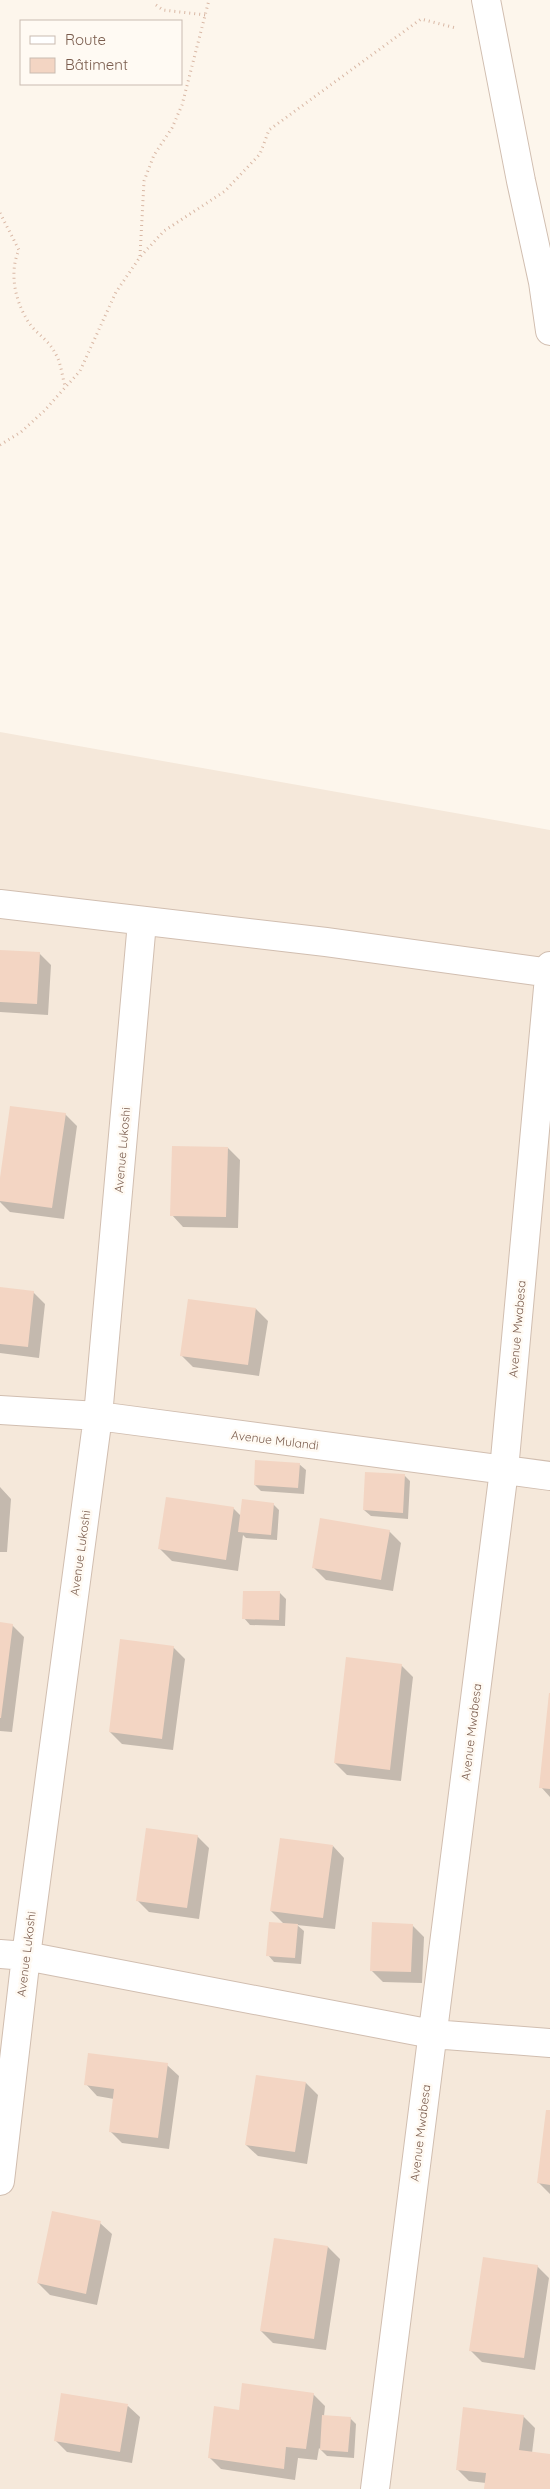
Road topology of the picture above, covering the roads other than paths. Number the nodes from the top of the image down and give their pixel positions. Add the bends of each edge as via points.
1 (486, 0) edge
2 (550, 331) edge
3 (0, 904) edge
4 (142, 922) junction
5 (550, 966) edge
6 (550, 973) edge
7 (0, 1410) edge
8 (98, 1416) junction
9 (504, 1470) junction
10 (550, 1476) edge
11 (13, 1955) edge
12 (432, 2034) junction
13 (550, 2043) edge
14 (0, 2181) edge
15 (375, 2489) edge

1 - 2 street
3 - 4 street
4 - 6 street via 326,942
4 - 8 street, Avenue Lukoshi
5 - 6 street, Avenue Mwabesa
6 - 9 street, Avenue Mwabesa
7 - 8 street, Avenue Mulandi
8 - 9 street, Avenue Mulandi
8 - 11 street, Avenue Lukoshi
9 - 10 street, Avenue Mulandi
9 - 12 street, Avenue Mwabesa
11 - 12 street
11 - 14 street, Avenue Lukoshi
12 - 13 street
12 - 15 street, Avenue Mwabesa

